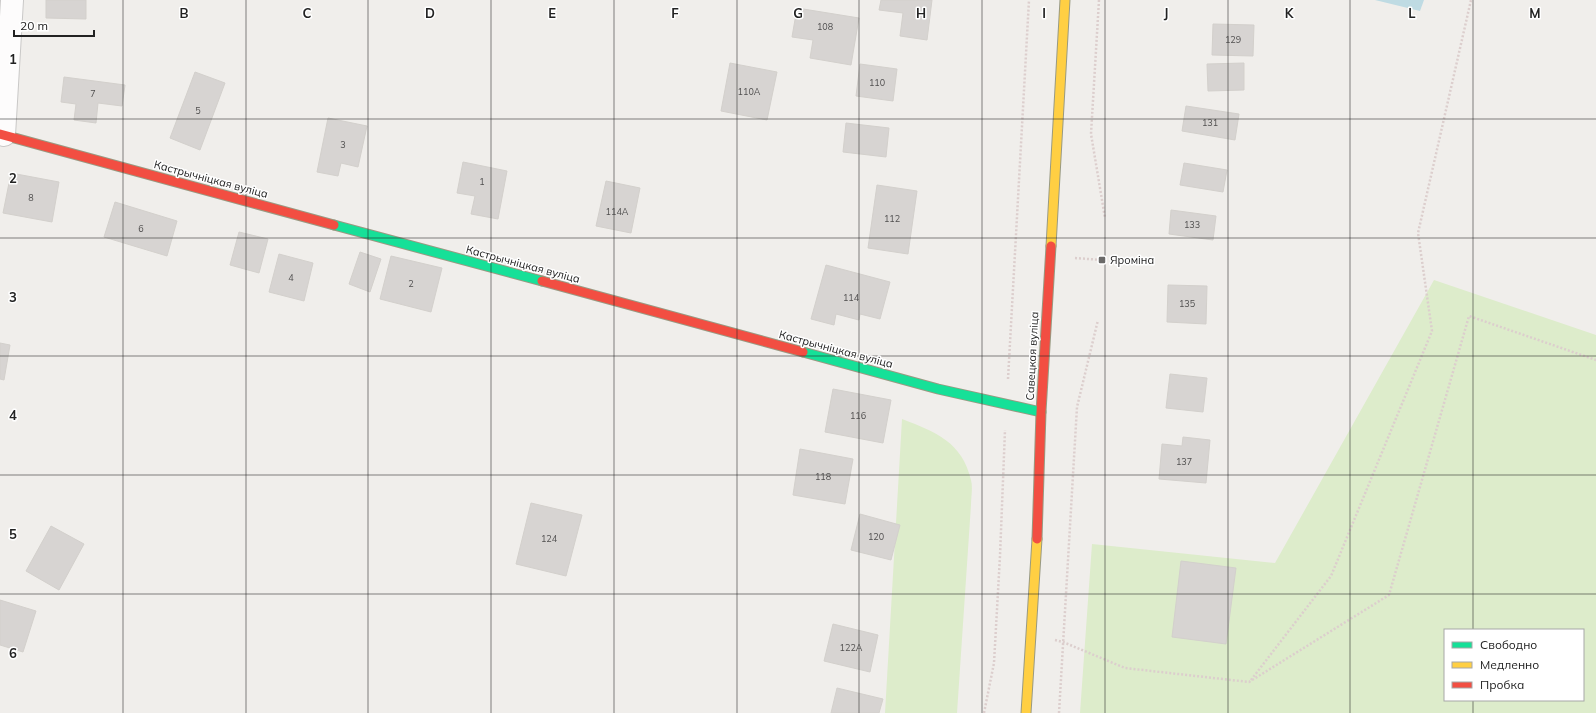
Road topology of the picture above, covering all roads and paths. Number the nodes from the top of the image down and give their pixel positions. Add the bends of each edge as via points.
1 (12, 0) edge
2 (1029, 0) edge
3 (1065, 0) edge
4 (1098, 0) edge
5 (1471, 0) edge
6 (2, 135) edge
7 (1105, 218) dead end
8 (1098, 320) dead end
9 (1596, 360) edge
10 (1006, 404) junction
11 (1041, 412) junction
12 (1031, 634) junction
13 (1063, 642) junction
14 (1249, 682) junction
15 (984, 713) edge
16 (1026, 713) edge
17 (1059, 713) edge

1 - 6 street
2 - 10 path
3 - 11 street, Савецкая вуліца
4 - 7 path via 1091,134
5 - 14 path via 1418,233 1432,331 1331,576
6 - 10 street, Кастрычніцкая вуліца via 938,389
8 - 13 path via 1077,407
9 - 14 path via 1469,316 1390,595
10 - 11 street, Кастрычніцкая вуліца
10 - 15 path via 994,663
11 - 12 street, Савецкая вуліца
12 - 13 path
12 - 16 street, Савецкая вуліца
13 - 14 path via 1125,668
13 - 17 path

